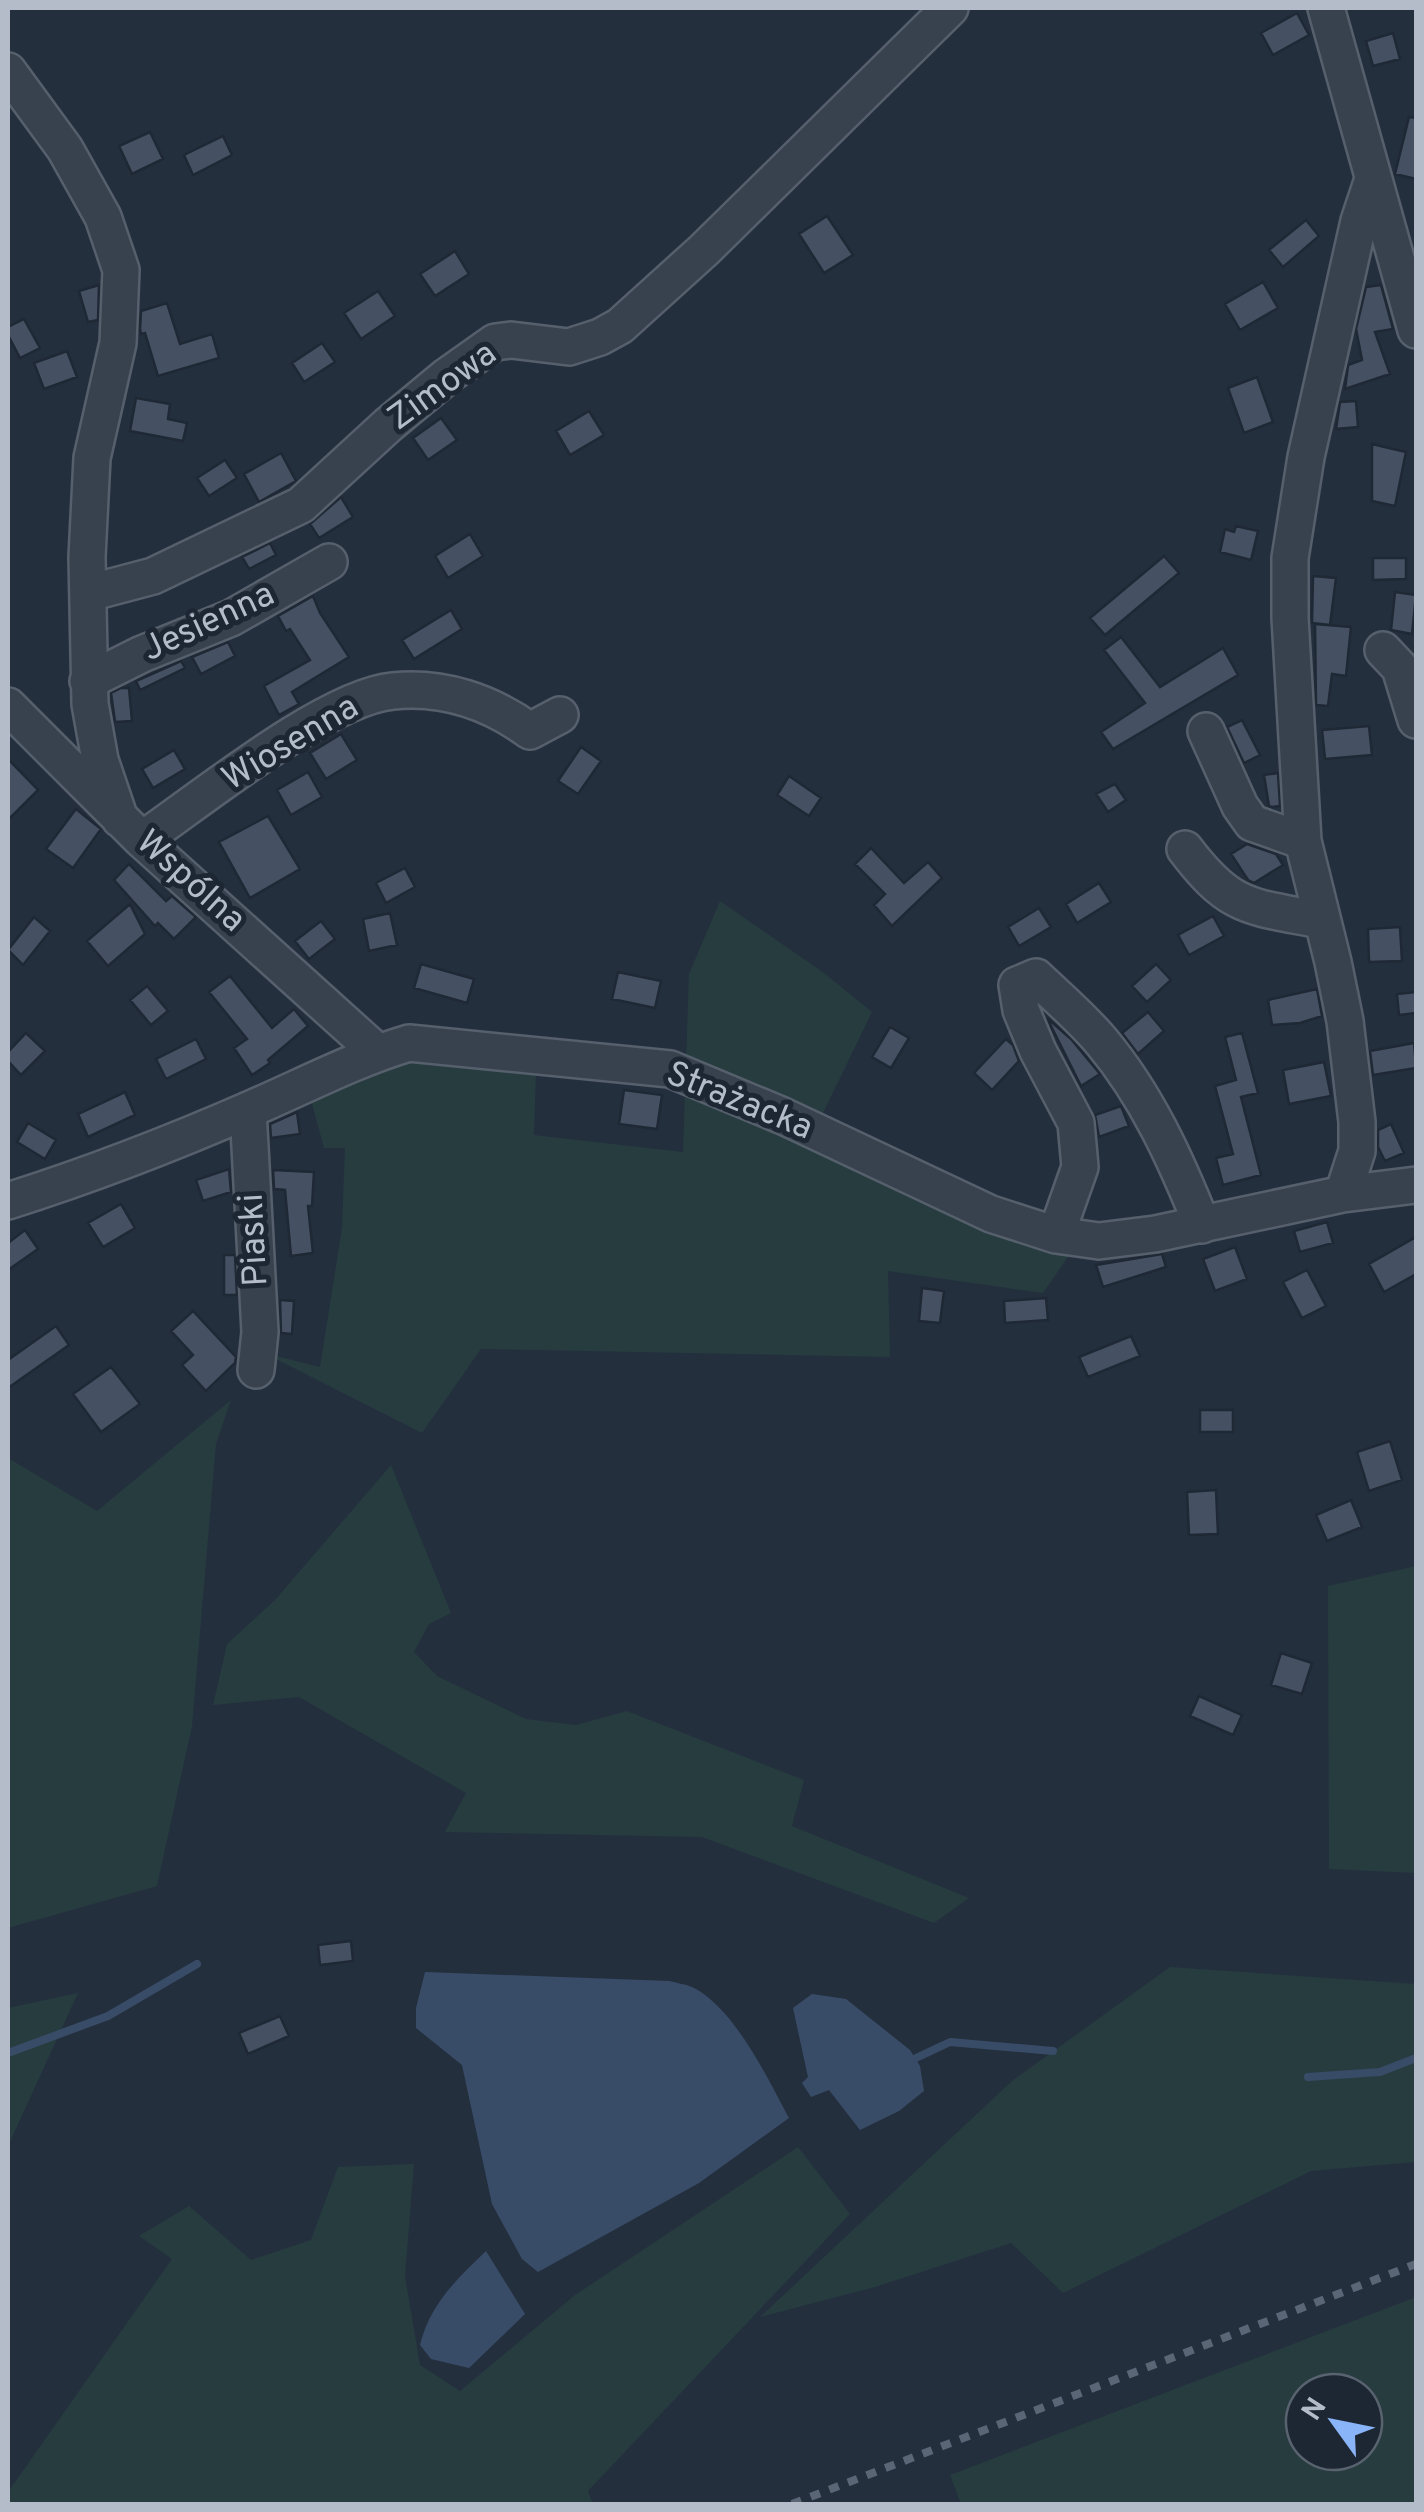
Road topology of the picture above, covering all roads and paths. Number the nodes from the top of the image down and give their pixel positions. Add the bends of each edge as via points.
1 (950, 8) edge
2 (1326, 8) edge
3 (8, 72) edge
4 (1372, 182) junction
5 (1416, 330) edge
6 (330, 562) dead end
7 (89, 592) junction
8 (1383, 650) dead end
9 (88, 681) junction
10 (8, 706) edge
11 (560, 715) dead end
12 (1416, 720) edge
13 (1206, 731) dead end
14 (131, 829) junction
15 (1302, 841) junction
16 (1184, 849) dead end
17 (1320, 920) junction
18 (377, 1052) junction
19 (248, 1110) junction
20 (1416, 1185) edge
21 (1343, 1194) junction
22 (8, 1201) edge
23 (1202, 1225) junction
24 (1056, 1235) junction
25 (256, 1370) dead end

1 - 7 street, Zimowa via 620,326 569,347 495,342 301,504 153,576
2 - 4 street
3 - 7 street via 66,148 103,217 121,270 118,343 92,458
4 - 5 street
4 - 15 street via 1306,457 1290,558
6 - 9 street, Jesienna via 230,618
7 - 9 street
8 - 12 street via 1400,668
9 - 14 street via 100,760
10 - 14 street, Wspólna
11 - 14 street, Wiosenna via 530,731 480,701 389,691 306,727
13 - 15 street via 1252,823
14 - 18 street, Wspólna
15 - 17 street
16 - 17 street via 1206,878 1249,907
17 - 21 street via 1344,1020 1357,1122 1357,1151
18 - 19 street, Strażacka
18 - 24 street, Strażacka via 408,1042 670,1069 992,1214
19 - 22 street, Strażacka
19 - 25 street, Piaski via 260,1332
20 - 21 street, Strażacka
21 - 23 street, Strażacka
23 - 24 street, Strażacka via 1099,1241
23 - 24 street via 1137,1089 1100,1040 1036,976 1018,984 1021,1010 1076,1123 1080,1167

